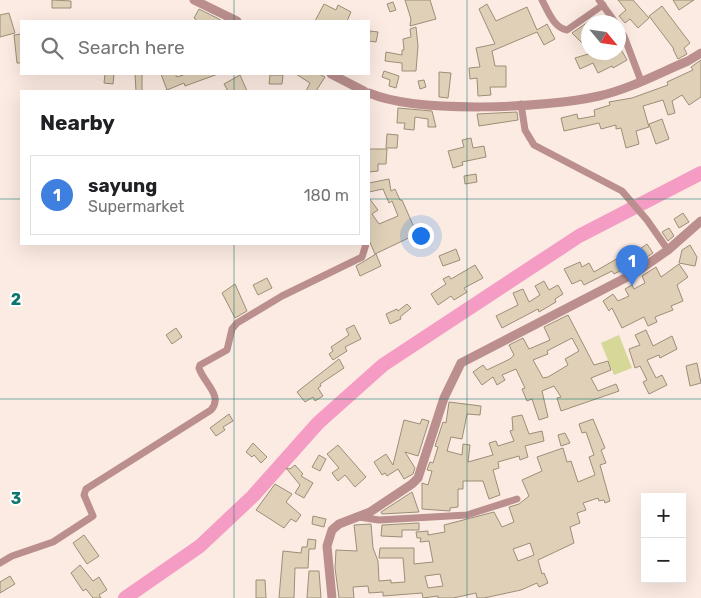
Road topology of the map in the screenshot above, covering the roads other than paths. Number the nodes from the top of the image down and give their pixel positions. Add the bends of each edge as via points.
1 (194, 0) edge
2 (542, 0) edge
3 (601, 3) edge
4 (610, 15) edge
5 (236, 20) edge
6 (626, 41) edge
7 (701, 53) edge
8 (333, 75) edge
9 (641, 81) junction
10 (361, 90) edge
11 (370, 93) edge
12 (521, 104) junction
13 (701, 221) edge
14 (366, 245) edge
15 (668, 250) junction
16 (517, 499) dead end
17 (359, 517) junction
18 (0, 564) edge
19 (332, 598) edge

1 - 5 street
2 - 3 street via 555,22 567,30
3 - 4 street
6 - 9 street
7 - 9 street
8 - 10 street
9 - 12 street via 600,96
11 - 12 street via 409,103 467,107
12 - 15 street via 525,130 534,145 622,191
13 - 15 street
14 - 18 street via 362,257 282,296 237,323 232,329 227,350 199,368 216,397 216,404 211,410 86,489 84,495 93,516 53,542 12,556
15 - 17 street via 635,273 461,363 444,398 418,478
16 - 17 street via 467,516 379,520
17 - 19 street via 332,530 327,546

